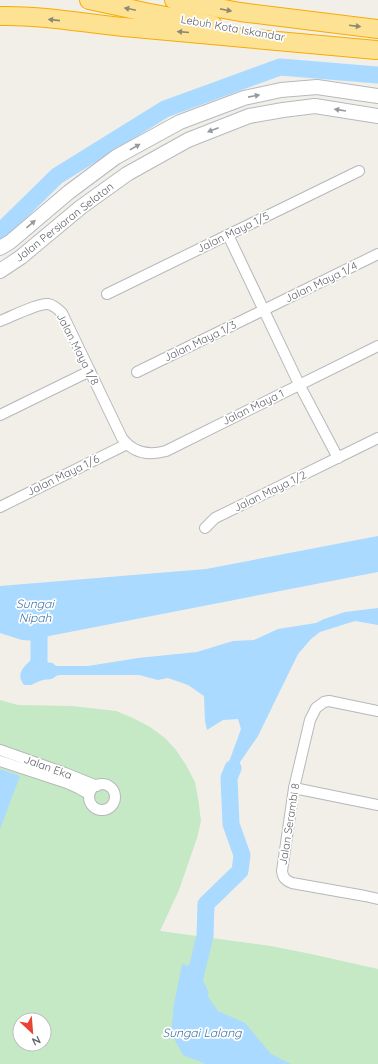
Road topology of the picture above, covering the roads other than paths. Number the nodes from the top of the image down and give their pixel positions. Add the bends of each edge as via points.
1 (89, 0) edge
2 (174, 0) edge
3 (0, 16) edge
4 (378, 29) edge
5 (377, 50) edge
6 (378, 96) edge
7 (378, 116) edge
8 (359, 172) dead end
9 (228, 235) junction
10 (0, 248) edge
11 (378, 254) edge
12 (0, 271) edge
13 (107, 294) dead end
14 (264, 310) junction
15 (0, 321) edge
16 (378, 346) edge
17 (90, 371) junction
18 (138, 372) dead end
19 (299, 384) junction
20 (0, 415) edge
21 (378, 438) edge
22 (127, 444) junction
23 (338, 458) junction
24 (0, 507) edge
25 (205, 528) dead end
26 (378, 711) edge
27 (0, 750) edge
28 (0, 762) edge
29 (97, 786) junction
30 (294, 788) junction
31 (89, 794) junction
32 (378, 805) edge
33 (378, 899) edge

5 -> 1 highway, Lebuh Kota Iskandar via 239,30
2 -> 4 highway, Lebuh Kota Iskandar via 240,12
5 -> 3 highway
10 -> 6 street, Jalan Persiaran Selatan via 116,157 180,122 244,98 281,90 317,87
7 -> 12 street, Jalan Persiaran Selatan via 315,106 283,110 249,116 188,140 127,174
8 - 9 street, Jalan Maya 1/5
9 - 13 street, Jalan Maya 1/5
9 - 14 street
11 - 14 street, Jalan Maya 1/4
14 - 18 street, Jalan Maya 1/3
14 - 19 street
15 - 17 street, Jalan Maya 1/8 via 41,304 55,307 62,313
16 - 19 street, Jalan Maya 1
17 - 20 street
17 - 22 street, Jalan Maya 1/8
19 - 22 street, Jalan Maya 1 via 166,450 156,453 145,452
19 - 23 street
21 - 23 street, Jalan Maya 1/2
22 - 24 street, Jalan Maya 1/6
23 - 25 street, Jalan Maya 1/2 via 215,518
26 - 30 street, Jalan Serambi 8 via 329,701 316,708 310,720
27 - 29 street, Jalan Eka
28 - 31 street, Jalan Eka via 67,783
29 - 31 street
29 - 31 street, Jalan Eka via 101,784 110,788 115,796 112,805 100,810 91,804
30 - 32 street
30 - 33 street, Jalan Serambi 8 via 282,871 285,881

